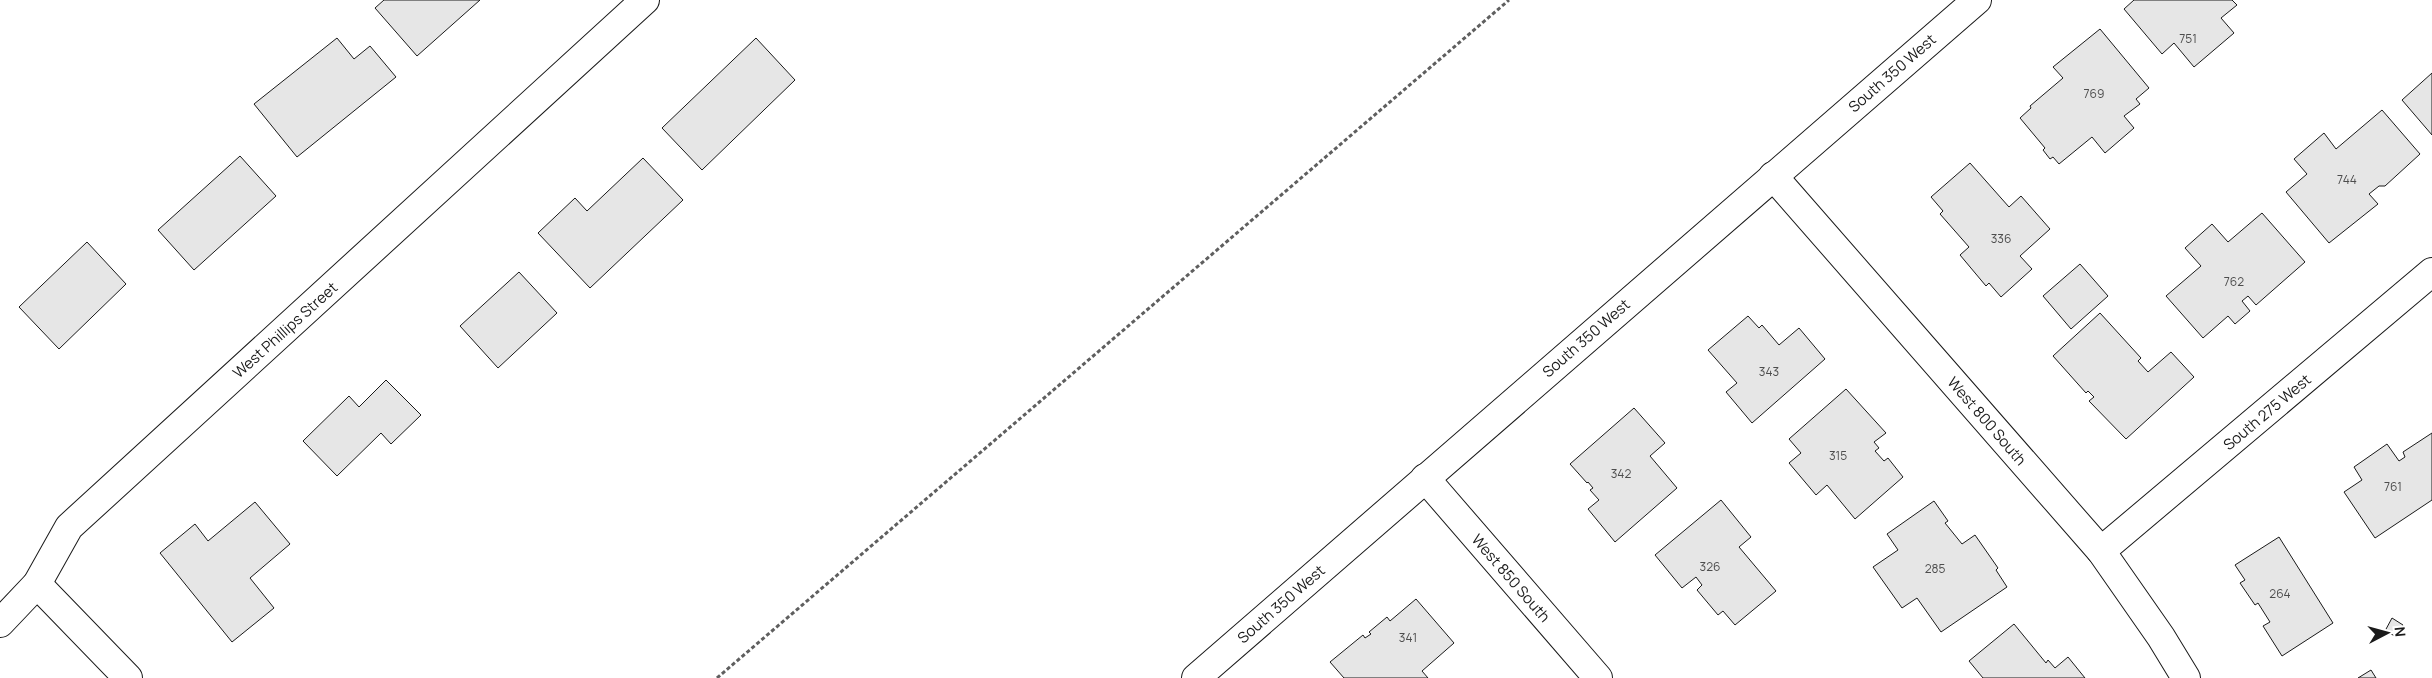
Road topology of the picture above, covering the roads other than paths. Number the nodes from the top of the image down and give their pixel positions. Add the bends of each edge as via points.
1 (645, 0) edge
2 (1977, 0) edge
3 (1773, 176) junction
4 (2429, 282) edge
5 (1425, 478) junction
6 (2100, 551) junction
7 (37, 584) junction
8 (0, 622) edge
9 (128, 678) edge
10 (1196, 678) edge
11 (1598, 678) edge
12 (2186, 678) edge

1 - 7 street, West Phillips Street via 69,527
2 - 3 street, South 350 West
3 - 5 street, South 350 West
3 - 6 street, West 800 South
4 - 6 street, South 275 West
5 - 10 street, South 350 West
5 - 11 street, West 850 South
6 - 12 street, West 800 South
7 - 8 street, West Phillips Street
7 - 9 street

